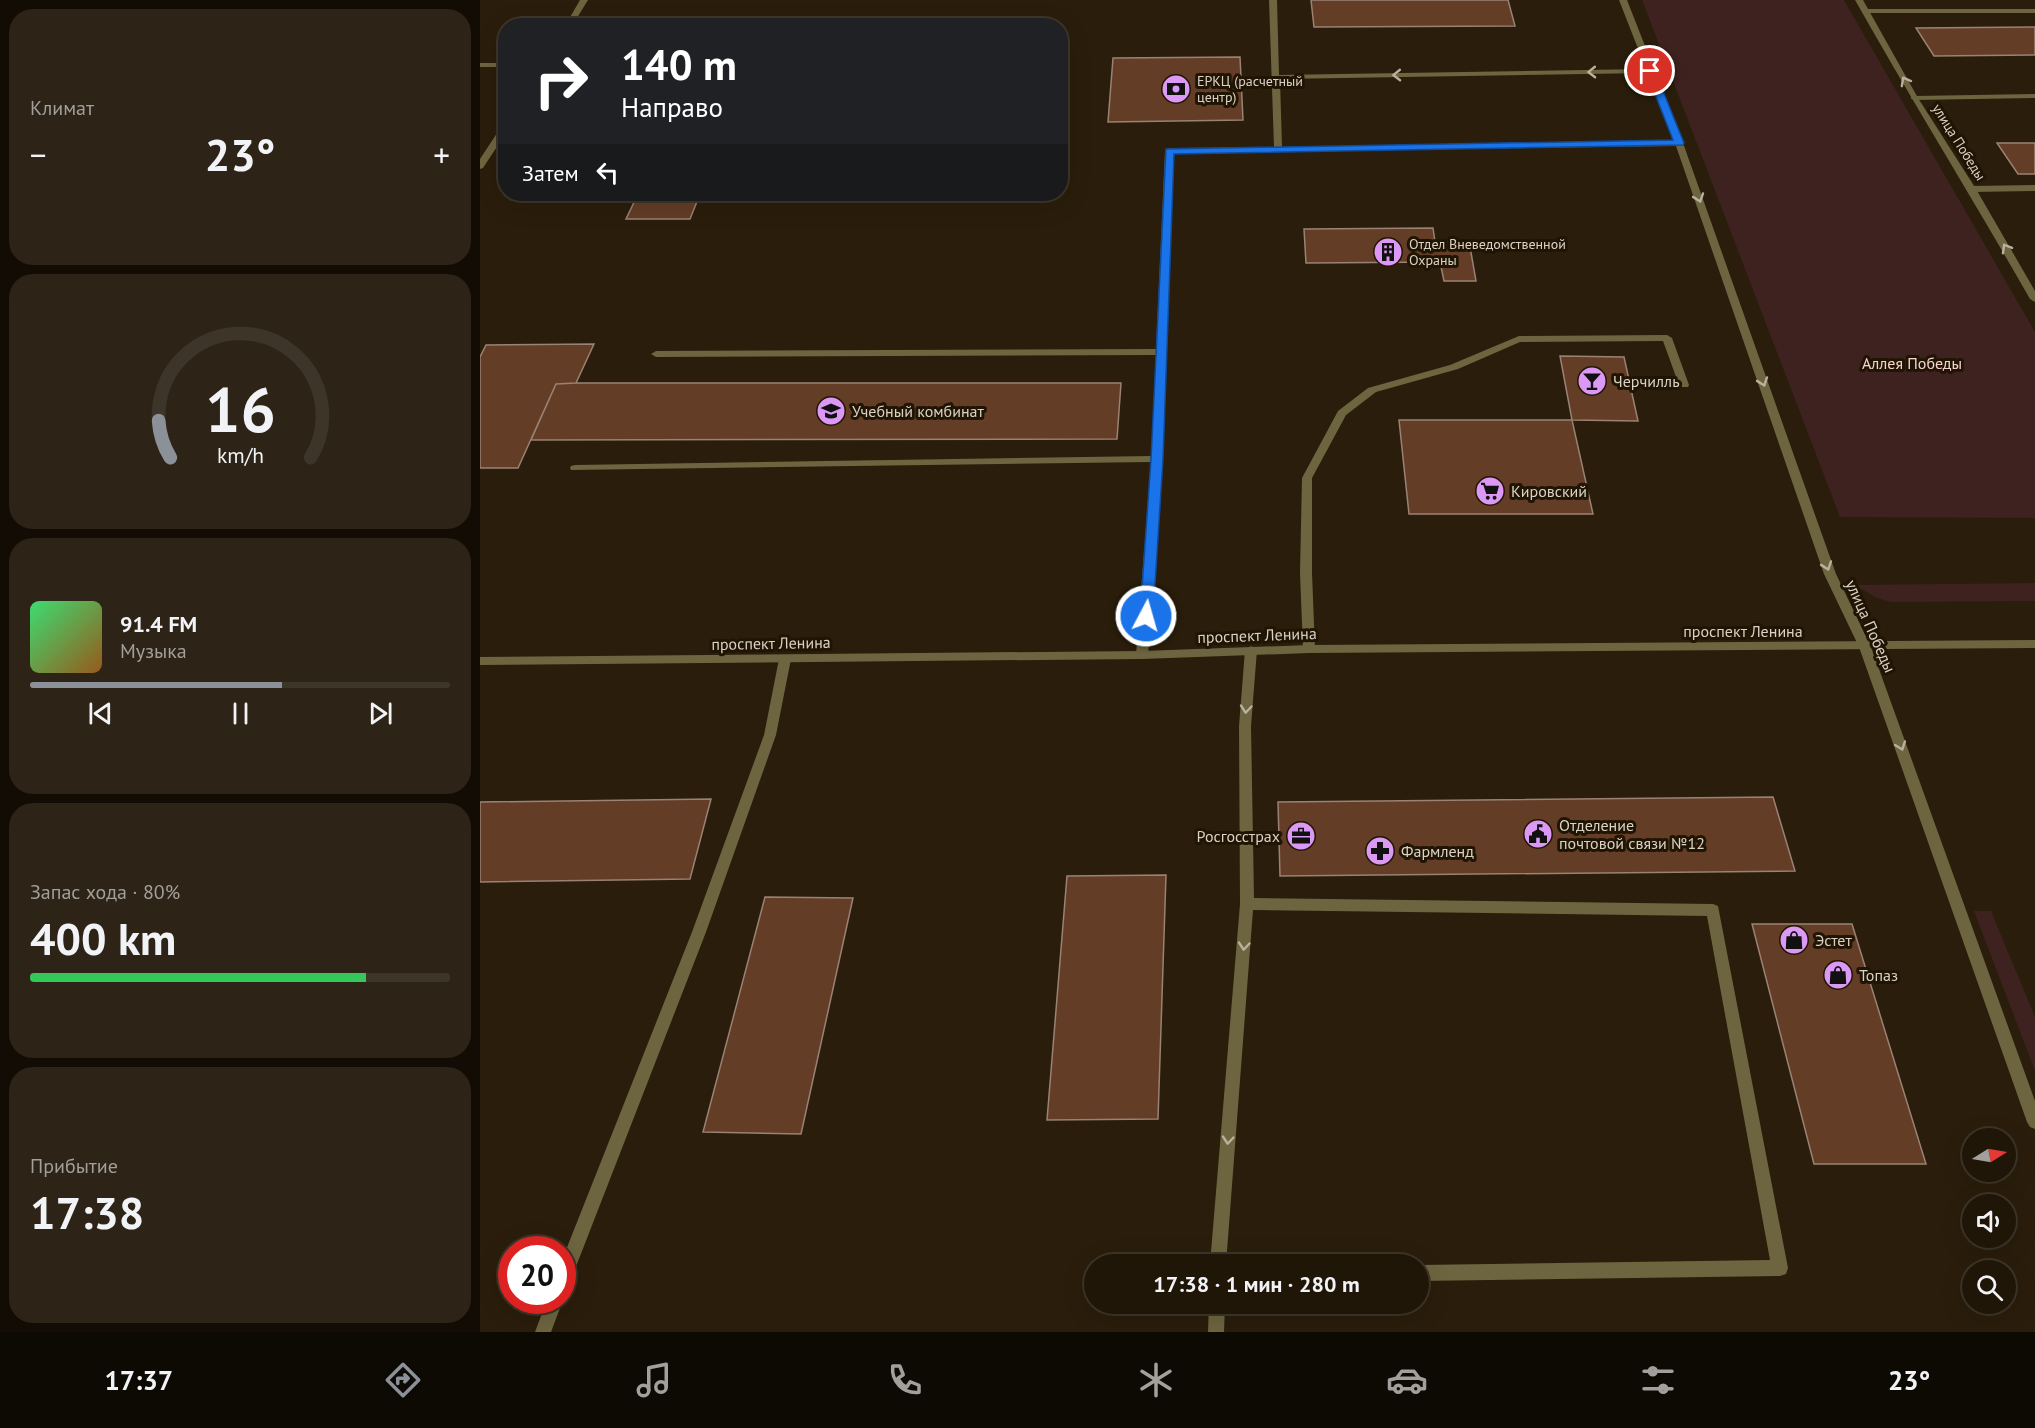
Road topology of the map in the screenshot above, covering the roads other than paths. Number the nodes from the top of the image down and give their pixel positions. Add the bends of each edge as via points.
1 (584, 0) edge
2 (1273, 0) edge
3 (1623, 0) edge
4 (1859, 0) edge
5 (1866, 11) junction
6 (2035, 11) edge
7 (573, 18) edge
8 (480, 65) edge
9 (498, 65) edge
10 (1650, 71) junction
11 (1276, 77) junction
12 (2035, 96) edge
13 (1914, 98) junction
14 (498, 138) edge
15 (1679, 143) junction
16 (1278, 149) junction
17 (480, 166) edge
18 (2035, 188) edge
19 (1972, 189) junction
20 (2035, 298) edge
21 (1161, 352) junction
22 (656, 354) dead end
23 (1684, 385) dead end
24 (1157, 459) junction
25 (574, 468) dead end
26 (2035, 644) edge
27 (1865, 647) junction
28 (1309, 649) junction
29 (1251, 651) junction
30 (1142, 655) junction
31 (785, 659) junction
32 (480, 661) edge
33 (1247, 904) junction
34 (2035, 1122) edge
35 (576, 1246) edge
36 (1219, 1254) edge
37 (1429, 1273) edge
38 (550, 1314) edge
39 (1216, 1314) edge
40 (543, 1332) edge
41 (1216, 1332) edge

1 - 7 street
2 - 11 street
3 - 10 street, улица Победы
4 - 5 street, улица Победы
5 - 6 street
13 -> 5 street, улица Победы
8 - 9 street
10 -> 11 street
10 - 15 street, улица Победы
11 - 16 street
12 - 13 street
13 - 19 street, улица Победы
14 - 17 street
15 - 16 street
15 -> 27 street, улица Победы via 1830,574
16 - 21 street via 1169,151
18 - 19 street
20 -> 19 street, улица Победы
21 - 22 street
21 - 24 street
23 - 28 street via 1667,338 1520,339 1454,367 1372,390 1342,413 1307,478
24 - 25 street
24 - 30 street
26 - 27 street, проспект Ленина
27 - 28 street, проспект Ленина
27 -> 34 street, улица Победы
28 - 29 street, проспект Ленина
29 - 30 street, проспект Ленина
29 -> 33 street via 1245,726
30 - 31 street, проспект Ленина
31 - 32 street, проспект Ленина
31 - 35 street via 770,735 699,932
33 -> 36 street
33 - 37 street via 1713,910 1780,1268
38 - 40 street
39 - 41 street

